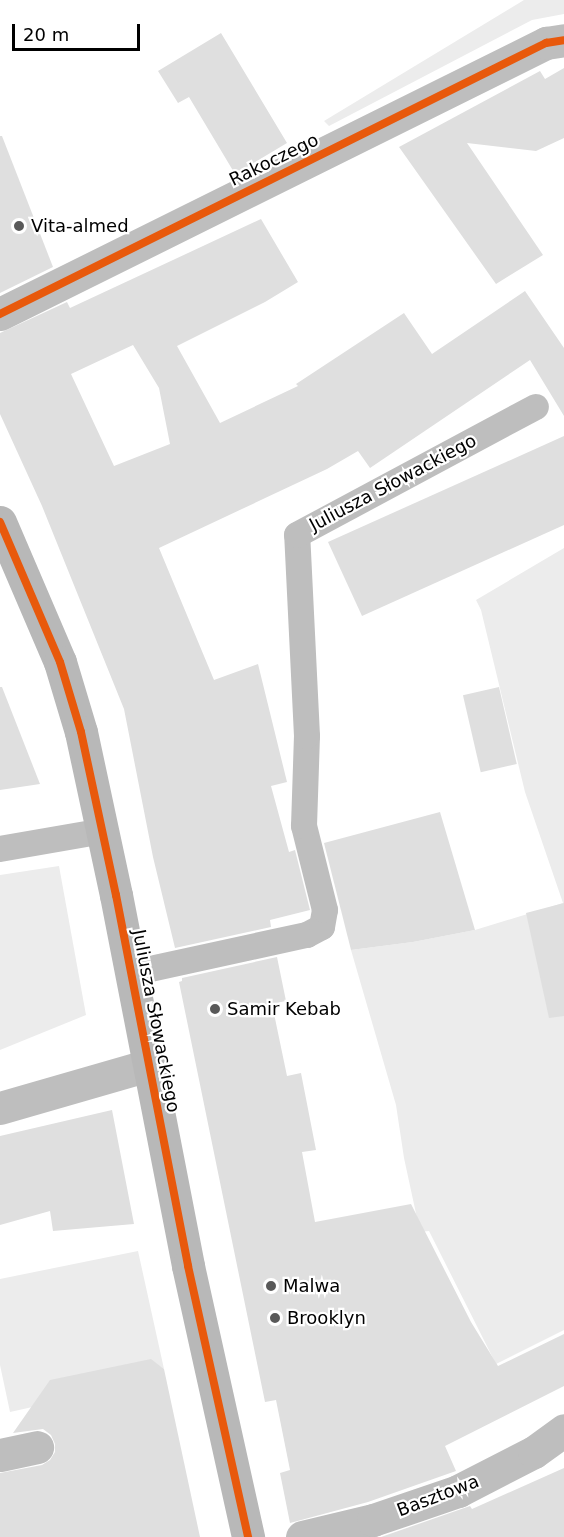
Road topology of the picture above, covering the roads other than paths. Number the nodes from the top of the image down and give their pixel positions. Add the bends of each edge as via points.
1 (564, 40) edge
2 (0, 314) edge
3 (536, 407) dead end
4 (0, 522) edge
5 (103, 831) junction
6 (0, 849) edge
7 (132, 973) junction
8 (149, 1065) junction
9 (0, 1107) edge
10 (564, 1430) edge
11 (38, 1447) dead end
12 (0, 1455) edge
13 (248, 1537) edge
14 (302, 1537) edge

1 - 2 street, Rakoczego via 556,39 536,48
3 - 7 lane, Juliusza Słowackiego via 297,535 307,736 304,826 325,910 322,927 307,935
4 - 5 street, Juliusza Słowackiego via 60,662 81,732
5 - 6 lane
5 - 7 street, Juliusza Słowackiego
7 - 8 street, Juliusza Słowackiego
8 - 9 street
8 - 13 street, Juliusza Słowackiego via 188,1266
10 - 14 street, Basztowa via 534,1452 458,1491 373,1520
11 - 12 street

